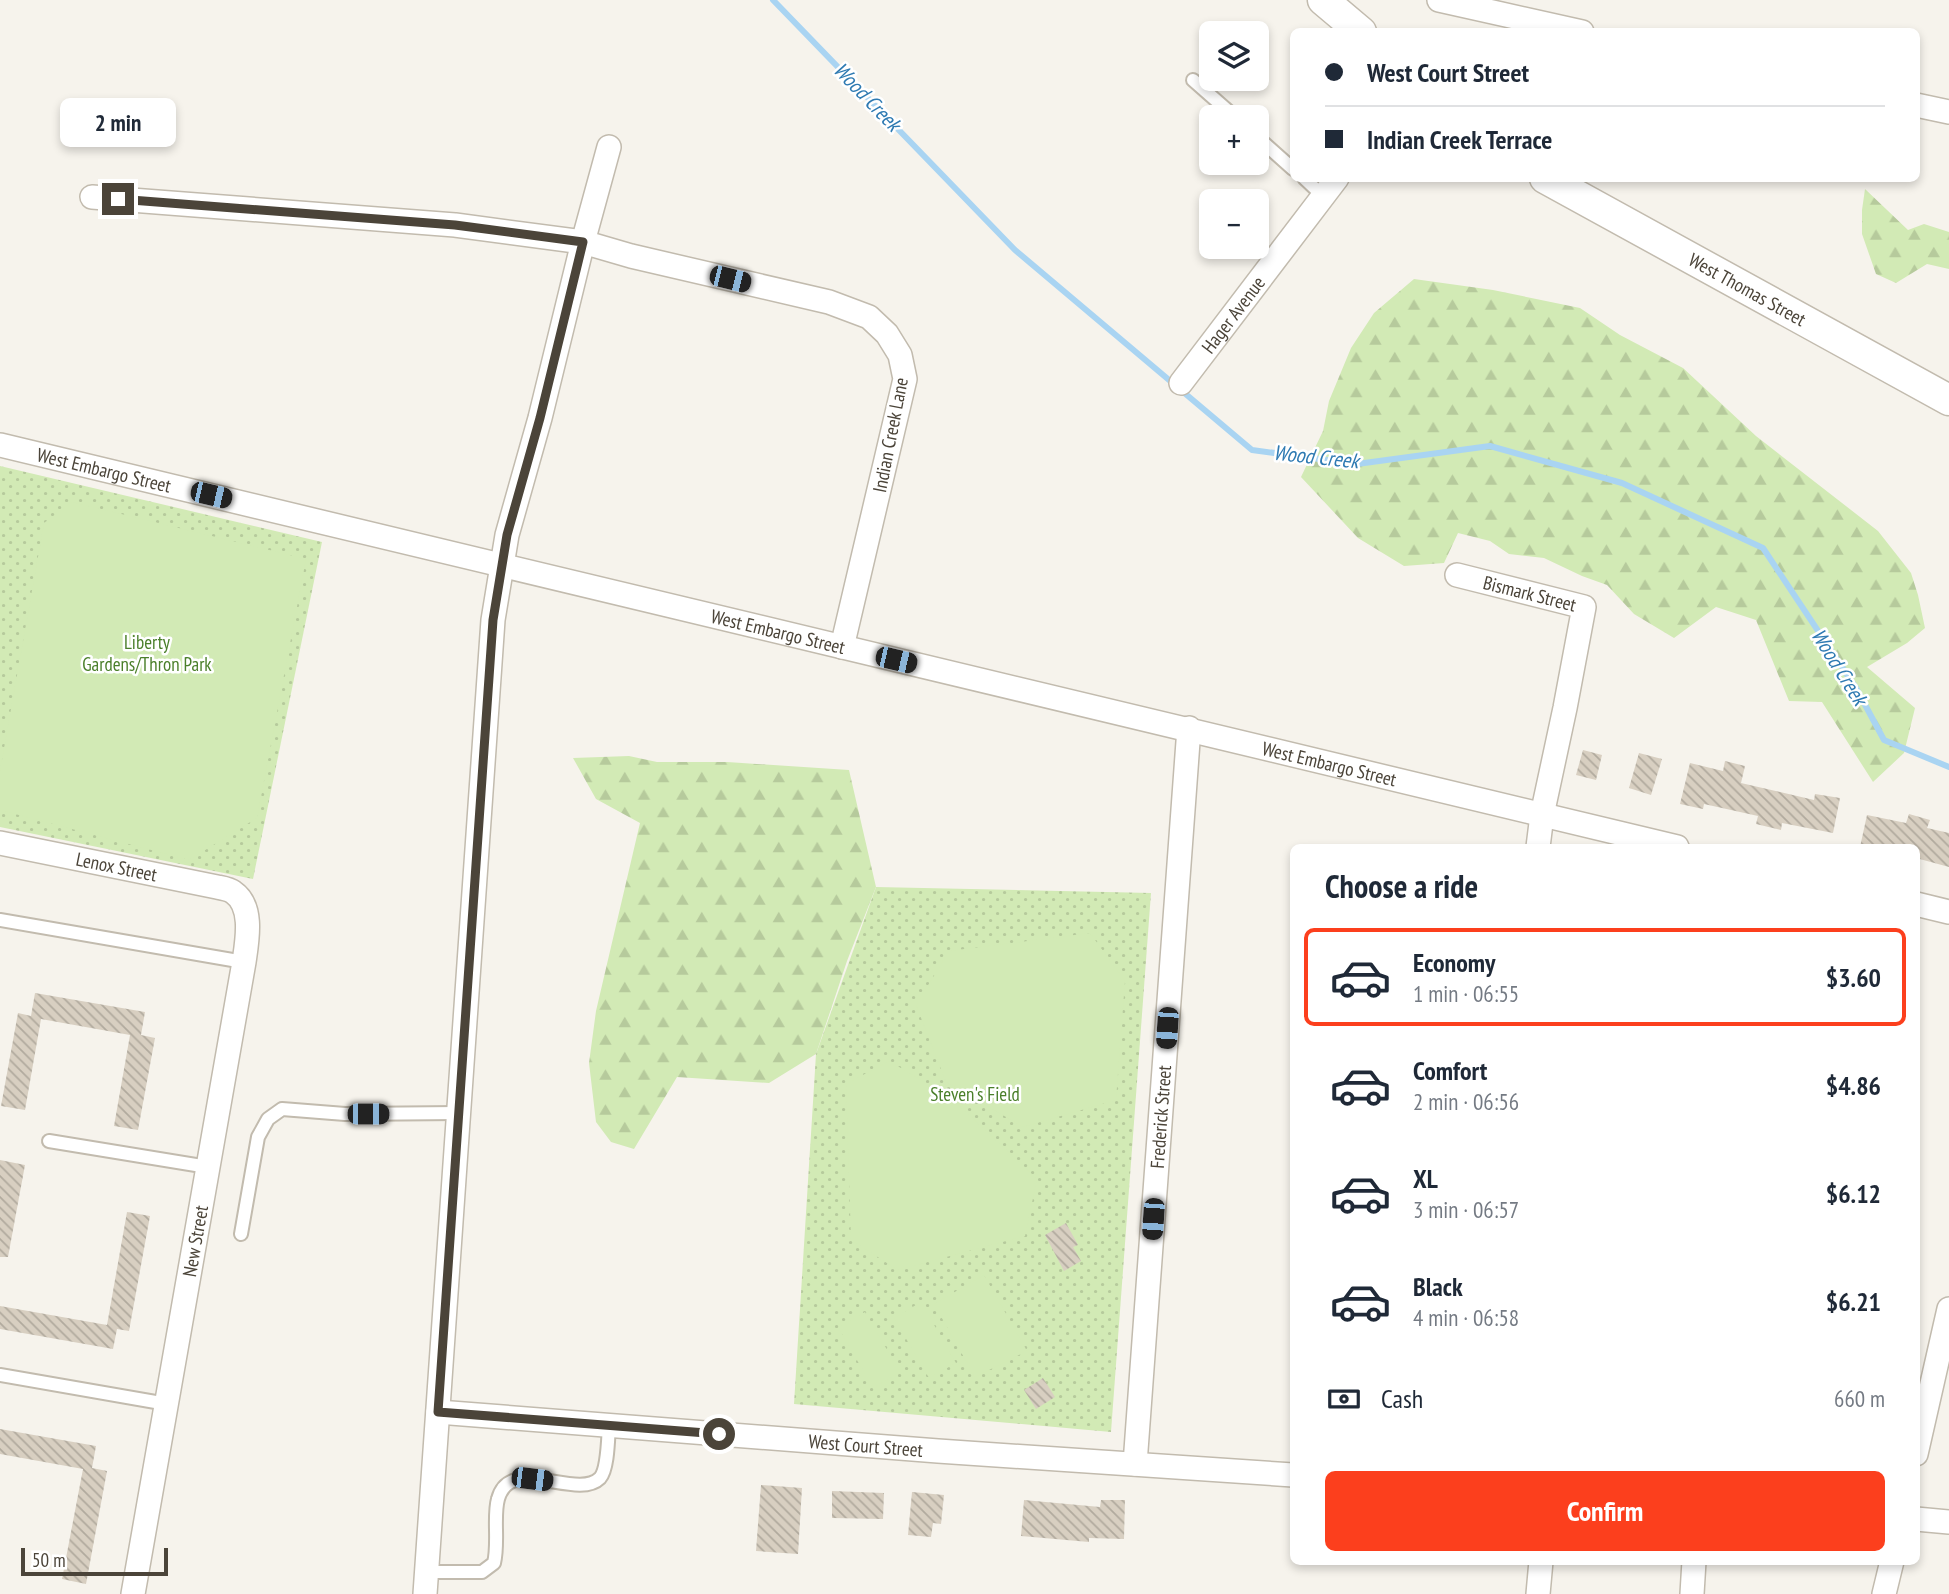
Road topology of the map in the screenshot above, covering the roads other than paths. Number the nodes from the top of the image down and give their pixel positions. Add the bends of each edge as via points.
1 (1323, 0) edge
2 (1439, 0) edge
3 (1356, 28) edge
4 (1564, 28) edge
5 (1193, 80) dead end
6 (1221, 105) edge
7 (1920, 106) edge
8 (1949, 112) edge
9 (609, 147) dead end
10 (1269, 148) edge
11 (1290, 166) edge
12 (1552, 182) edge
13 (1330, 187) edge
14 (92, 197) dead end
15 (583, 242) junction
16 (1181, 383) dead end
17 (1949, 400) edge
18 (0, 445) edge
19 (501, 564) junction
20 (1457, 575) dead end
21 (842, 647) junction
22 (1189, 728) junction
23 (1542, 815) junction
24 (0, 843) edge
25 (1538, 844) edge
26 (1664, 844) edge
27 (232, 892) joint
28 (1920, 905) edge
29 (1949, 912) edge
30 (0, 920) edge
31 (244, 962) junction
32 (459, 1113) junction
33 (49, 1141) dead end
34 (208, 1167) junction
35 (241, 1234) dead end
36 (1949, 1308) edge
37 (0, 1375) edge
38 (167, 1404) junction
39 (438, 1412) junction
40 (609, 1425) junction
41 (1920, 1436) edge
42 (1135, 1464) junction
43 (1290, 1475) edge
44 (1920, 1519) edge
45 (1949, 1522) edge
46 (1541, 1565) edge
47 (1694, 1565) edge
48 (1891, 1565) edge
49 (426, 1583) edge
50 (132, 1594) edge
51 (1538, 1594) edge
52 (1692, 1594) edge
53 (1884, 1594) edge

1 - 3 street
2 - 4 street
5 - 6 lane
7 - 8 street
9 - 15 street
10 - 11 lane
12 - 17 street, West Thomas Street
13 - 16 street, Hager Avenue
14 - 15 street, Indian Creek Lane via 455,225
15 - 19 street
15 - 21 street, Indian Creek Lane via 829,303 870,317 887,334 900,355 905,379
18 - 19 street, West Embargo Street
19 - 21 street, West Embargo Street
19 - 32 street via 493,620
20 - 23 street, Bismark Street via 1584,607
21 - 22 street, West Embargo Street
22 - 23 street, West Embargo Street
22 - 42 street, Frederick Street
23 - 25 street
23 - 26 street, West Embargo Street
24 - 27 street, Lenox Street
27 - 31 street, New Street via 246,907
28 - 29 street
30 - 31 lane
31 - 34 street, New Street
32 - 35 lane via 345,1114 282,1109 268,1119 258,1137
32 - 39 street
33 - 34 lane
34 - 38 street, New Street
36 - 41 street
37 - 38 lane
38 - 50 street, New Street
39 - 40 street, West Court Street
39 - 49 street
40 - 42 street, West Court Street
40 - 49 lane via 600,1478 586,1485 518,1479 506,1486 498,1499 494,1563 482,1572
42 - 43 street, West Court Street
44 - 45 street
46 - 51 street
47 - 52 street
48 - 53 street

